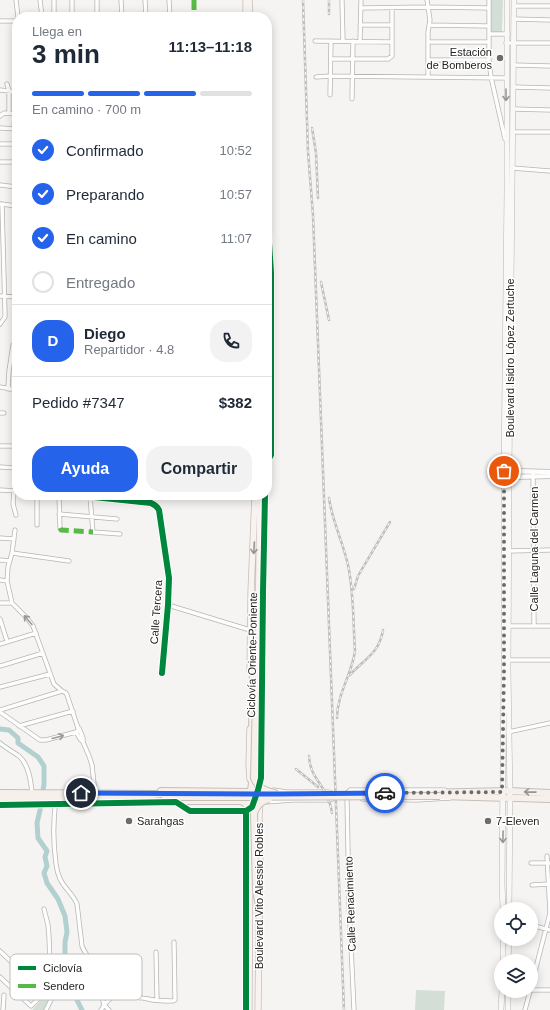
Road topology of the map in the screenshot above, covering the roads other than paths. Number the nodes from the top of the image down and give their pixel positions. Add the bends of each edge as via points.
1 (16, 0) edge
2 (40, 0) edge
3 (54, 0) edge
4 (72, 0) edge
5 (96, 0) edge
6 (121, 0) edge
7 (145, 0) edge
8 (169, 0) edge
9 (246, 0) edge
10 (249, 0) edge
11 (342, 0) edge
12 (361, 0) edge
13 (427, 0) edge
14 (490, 0) edge
15 (507, 0) edge
16 (514, 3) edge
17 (550, 6) edge
18 (428, 7) junction
19 (361, 8) junction
20 (392, 8) junction
21 (490, 8) junction
22 (17, 12) edge
23 (41, 12) edge
24 (54, 12) edge
25 (72, 12) edge
26 (97, 12) edge
27 (122, 12) edge
28 (146, 12) edge
29 (170, 12) edge
30 (246, 12) edge
31 (250, 12) edge
32 (0, 17) edge
33 (514, 19) junction
34 (550, 20) edge
35 (0, 21) edge
36 (12, 22) edge
37 (360, 25) junction
38 (392, 25) junction
39 (429, 25) junction
40 (489, 26) junction
41 (489, 34) junction
42 (506, 34) junction
43 (513, 34) junction
44 (315, 41) dead end
45 (331, 41) junction
46 (360, 41) junction
47 (343, 42) junction
48 (352, 42) junction
49 (392, 42) junction
50 (428, 42) junction
51 (489, 42) junction
52 (506, 43) junction
53 (514, 43) junction
54 (550, 43) edge
55 (331, 59) junction
56 (353, 59) junction
57 (428, 60) junction
58 (489, 60) junction
59 (513, 65) junction
60 (550, 66) edge
61 (330, 76) junction
62 (316, 77) dead end
63 (352, 77) junction
64 (428, 77) junction
65 (491, 77) junction
66 (506, 78) junction
67 (7, 84) dead end
68 (513, 87) junction
69 (550, 88) edge
70 (0, 90) edge
71 (9, 91) junction
72 (12, 91) edge
73 (330, 95) dead end
74 (352, 99) dead end
75 (513, 109) junction
76 (550, 110) edge
77 (9, 113) junction
78 (12, 113) edge
79 (0, 116) edge
80 (0, 128) edge
81 (12, 128) edge
82 (513, 132) junction
83 (550, 132) edge
84 (0, 144) edge
85 (12, 144) edge
86 (507, 144) junction
87 (0, 162) edge
88 (12, 162) edge
89 (512, 168) junction
90 (550, 171) edge
91 (0, 185) edge
92 (12, 186) edge
93 (1, 204) edge
94 (12, 205) edge
95 (509, 221) junction
96 (0, 296) edge
97 (5, 296) junction
98 (12, 297) edge
99 (0, 324) edge
100 (12, 352) edge
101 (0, 387) edge
102 (8, 388) junction
103 (12, 389) edge
104 (0, 446) edge
105 (12, 446) edge
106 (0, 467) edge
107 (12, 468) edge
108 (550, 472) edge
109 (506, 474) junction
110 (533, 474) junction
111 (550, 476) edge
112 (0, 490) edge
113 (12, 491) edge
114 (15, 500) edge
115 (37, 500) edge
116 (59, 500) edge
117 (90, 500) edge
118 (120, 500) edge
119 (258, 500) edge
120 (258, 500) edge
121 (59, 514) junction
122 (16, 515) dead end
123 (92, 516) junction
124 (117, 519) dead end
125 (37, 525) dead end
126 (60, 528) dead end
127 (15, 530) dead end
128 (120, 534) dead end
129 (0, 538) edge
130 (14, 539) junction
131 (550, 550) edge
132 (509, 551) junction
133 (534, 551) junction
134 (12, 553) junction
135 (0, 560) edge
136 (9, 561) junction
137 (69, 561) dead end
138 (0, 580) edge
139 (7, 581) junction
140 (0, 603) edge
141 (12, 603) junction
142 (168, 605) junction
143 (506, 605) junction
144 (0, 619) edge
145 (508, 626) junction
146 (534, 626) junction
147 (550, 626) edge
148 (250, 630) junction
149 (36, 633) junction
150 (258, 639) junction
151 (7, 642) junction
152 (0, 644) edge
153 (256, 648) junction
154 (43, 653) junction
155 (506, 660) junction
156 (550, 660) edge
157 (0, 666) edge
158 (162, 673) dead end
159 (50, 674) junction
160 (0, 687) edge
161 (62, 691) junction
162 (0, 711) edge
163 (73, 711) junction
164 (550, 723) edge
165 (19, 726) junction
166 (77, 730) junction
167 (506, 732) junction
168 (0, 743) edge
169 (258, 780) junction
170 (266, 790) junction
171 (238, 791) junction
172 (251, 792) junction
173 (0, 793) edge
174 (95, 793) junction
175 (550, 793) edge
176 (135, 794) junction
177 (459, 794) junction
178 (34, 795) junction
179 (165, 795) junction
180 (506, 795) junction
181 (277, 796) junction
182 (52, 797) junction
183 (145, 798) junction
184 (0, 799) edge
185 (349, 799) junction
186 (550, 799) edge
187 (240, 801) junction
188 (268, 802) junction
189 (249, 808) junction
190 (259, 809) junction
191 (250, 816) junction
192 (547, 856) dead end
193 (531, 863) dead end
194 (549, 863) edge
195 (548, 884) junction
196 (532, 885) dead end
197 (503, 902) edge
198 (509, 902) edge
199 (259, 906) junction
200 (44, 909) dead end
201 (550, 913) edge
202 (538, 927) edge
203 (548, 930) edge
204 (174, 942) dead end
205 (0, 951) edge
206 (156, 952) dead end
207 (50, 954) edge
208 (86, 954) edge
209 (10, 961) edge
210 (538, 965) edge
211 (0, 977) edge
212 (10, 986) edge
213 (538, 989) edge
214 (550, 990) edge
215 (4, 995) dead end
216 (142, 998) edge
217 (502, 998) edge
218 (508, 998) edge
219 (528, 998) edge
220 (25, 1000) edge
221 (38, 1000) edge
222 (51, 1000) edge
223 (103, 1000) edge
224 (109, 1000) edge
225 (157, 1000) junction
226 (258, 1002) junction
227 (104, 1005) junction
228 (249, 1006) edge
229 (3, 1010) edge
230 (46, 1010) edge
231 (101, 1010) edge
232 (109, 1010) edge
233 (258, 1010) edge
234 (354, 1010) edge
235 (501, 1010) edge
236 (508, 1010) edge
237 (525, 1010) edge

1 - 22 street
2 - 23 street
3 - 24 street
4 - 25 street
5 - 26 street
6 - 27 street
7 - 28 street
8 - 29 street
9 - 30 main road
10 - 31 main road
11 - 47 street
12 - 19 street
13 - 18 street
14 - 21 street
15 - 42 main road, Boulevard Isidro López Zertuche
16 - 17 street
16 - 33 main road, Boulevard Isidro López Zertuche
18 - 20 street
18 - 21 street
18 - 39 street
19 - 20 street
19 - 37 street
20 - 38 street
21 - 40 street
32 - 35 street
33 - 34 street
33 - 43 main road, Boulevard Isidro López Zertuche
35 - 36 street
37 - 38 street
37 - 46 street
38 - 49 street
39 - 40 street
39 - 50 street
40 - 41 street
41 - 42 street
41 - 51 street
42 - 43 street
42 - 52 main road, Boulevard Isidro López Zertuche
43 - 53 main road, Boulevard Isidro López Zertuche
44 - 45 street
45 - 47 street
45 - 55 street
46 - 48 street
46 - 49 street
47 - 48 street
48 - 56 street
49 - 56 street via 392,56 388,59
50 - 51 street
50 - 57 street
51 - 58 street
52 - 53 street
52 - 66 main road, Boulevard Isidro López Zertuche
53 - 54 street
53 - 59 main road, Boulevard Isidro López Zertuche
55 - 56 street
55 - 61 street
56 - 63 street
57 - 58 street
57 - 64 street
58 - 65 street
59 - 60 street
59 - 68 main road, Boulevard Isidro López Zertuche
61 - 62 street
61 - 63 street
61 - 73 street
63 - 64 street
63 - 74 street
64 - 65 street
65 - 66 street
65 - 86 street
66 -> 86 main road, Boulevard Isidro López Zertuche
67 - 71 street
68 - 69 street
68 - 75 main road, Boulevard Isidro López Zertuche
70 - 71 street
71 - 72 street
71 - 77 street
75 - 76 street
75 - 82 main road, Boulevard Isidro López Zertuche
77 - 78 street
77 - 79 street
80 - 81 street
82 - 83 street
82 - 89 main road, Boulevard Isidro López Zertuche
84 - 85 street
86 - 95 main road, Boulevard Isidro López Zertuche
87 - 88 street
89 - 90 street
89 - 95 main road, Boulevard Isidro López Zertuche
91 - 92 street
93 - 94 street
93 - 97 street
95 - 109 main road, Boulevard Isidro López Zertuche
96 - 97 street
97 - 98 street
97 - 99 street via 5,315
100 - 102 street
101 - 102 street
102 - 103 street
104 - 105 street
106 - 107 street
108 - 110 street
109 - 110 street
109 - 132 main road, Boulevard Isidro López Zertuche
109 - 143 main road, Boulevard Isidro López Zertuche
110 - 111 street
110 - 133 street, Calle Laguna del Carmen
112 - 113 street
114 - 122 street
115 - 125 street
116 - 121 street
117 - 123 street
118 - 142 street, Calle Tercera via 151,503 159,510 169,578
119 -> 148 main road, Boulevard Vito Alessio Robles
120 - 150 main road, Boulevard Vito Alessio Robles
121 - 123 street
121 - 126 street
123 - 124 street
123 - 128 street via 93,532
127 - 130 street
129 - 130 street
130 - 134 street
131 - 133 street
132 - 133 street
132 - 143 main road, Boulevard Isidro López Zertuche
133 - 146 street, Calle Laguna del Carmen
134 - 136 street
134 - 137 street
135 - 136 street
136 - 139 street
138 - 139 street
139 - 141 street
140 - 141 street
149 -> 141 street via 31,622
142 - 148 street
142 - 158 street, Calle Tercera
143 - 145 main road, Boulevard Isidro López Zertuche
143 - 155 main road, Boulevard Isidro López Zertuche
144 - 151 street
145 - 146 street
145 - 155 main road, Boulevard Isidro López Zertuche
146 - 147 street
148 - 150 street
148 - 172 main road, Boulevard Vito Alessio Robles
149 - 151 street
149 - 154 street
150 - 153 highway
150 - 169 main road, Boulevard Vito Alessio Robles
151 - 152 street
153 - 172 highway via 253,667
153 - 181 highway, bridge via 254,778 261,788
154 - 157 street
154 - 159 street
155 - 156 street
155 - 167 main road, Boulevard Isidro López Zertuche
159 - 160 street
159 - 161 street via 54,684
161 - 162 street
161 - 163 street via 66,693
162 - 165 street
163 - 165 street
163 - 166 street
164 - 167 street
165 -> 166 street via 40,740
166 - 174 street via 92,765
167 - 180 main road, Boulevard Isidro López Zertuche
168 - 178 street via 24,762
169 - 170 street via 260,786
169 - 190 main road, Boulevard Vito Alessio Robles
170 - 188 street via 263,797
170 - 188 street via 330,792 333,796 330,800
171 - 172 highway
171 - 176 highway via 149,790
171 - 187 highway via 242,797
172 - 187 highway
172 - 189 main road, Boulevard Vito Alessio Robles
172 - 190 highway
173 - 178 highway
174 - 176 highway
174 - 182 highway
175 -> 180 highway
176 - 179 highway
177 - 180 highway
177 - 181 highway, bridge
177 - 185 street via 436,800
177 - 185 street, Calle Renacimiento via 452,790 350,790
178 - 182 highway
178 - 184 highway
179 - 181 highway, bridge
179 - 183 highway
180 - 186 highway
180 -> 197 main road, Boulevard Isidro López Zertuche
180 - 198 main road, Boulevard Isidro López Zertuche
181 - 199 highway, bridge via 263,801 254,813 256,892
182 - 183 highway
182 - 208 street via 54,850 58,875 77,904 82,946
183 - 187 highway via 161,801
185 - 234 street, Calle Renacimiento via 349,902
187 - 189 highway
188 - 190 street
188 - 190 main road
189 - 191 main road, Boulevard Vito Alessio Robles
190 - 191 main road
190 - 199 main road, Boulevard Vito Alessio Robles
191 - 228 main road, Boulevard Vito Alessio Robles
192 - 194 street
193 - 194 street
194 - 195 street
195 - 196 street
195 - 201 street
199 - 226 main road, Boulevard Vito Alessio Robles
200 - 207 street
201 - 203 street
202 - 203 street
203 - 210 street
204 - 225 street via 175,1000
205 - 209 street
206 - 225 street
211 - 212 street
213 - 214 street
215 - 229 street
216 - 225 street
217 - 235 main road
218 - 236 main road
219 - 237 street
220 - 221 street via 32,1006
222 - 230 street
223 - 227 street
224 - 227 street
226 - 228 main road via 253,999
226 - 233 main road, Boulevard Vito Alessio Robles
227 - 231 street
227 - 232 street

